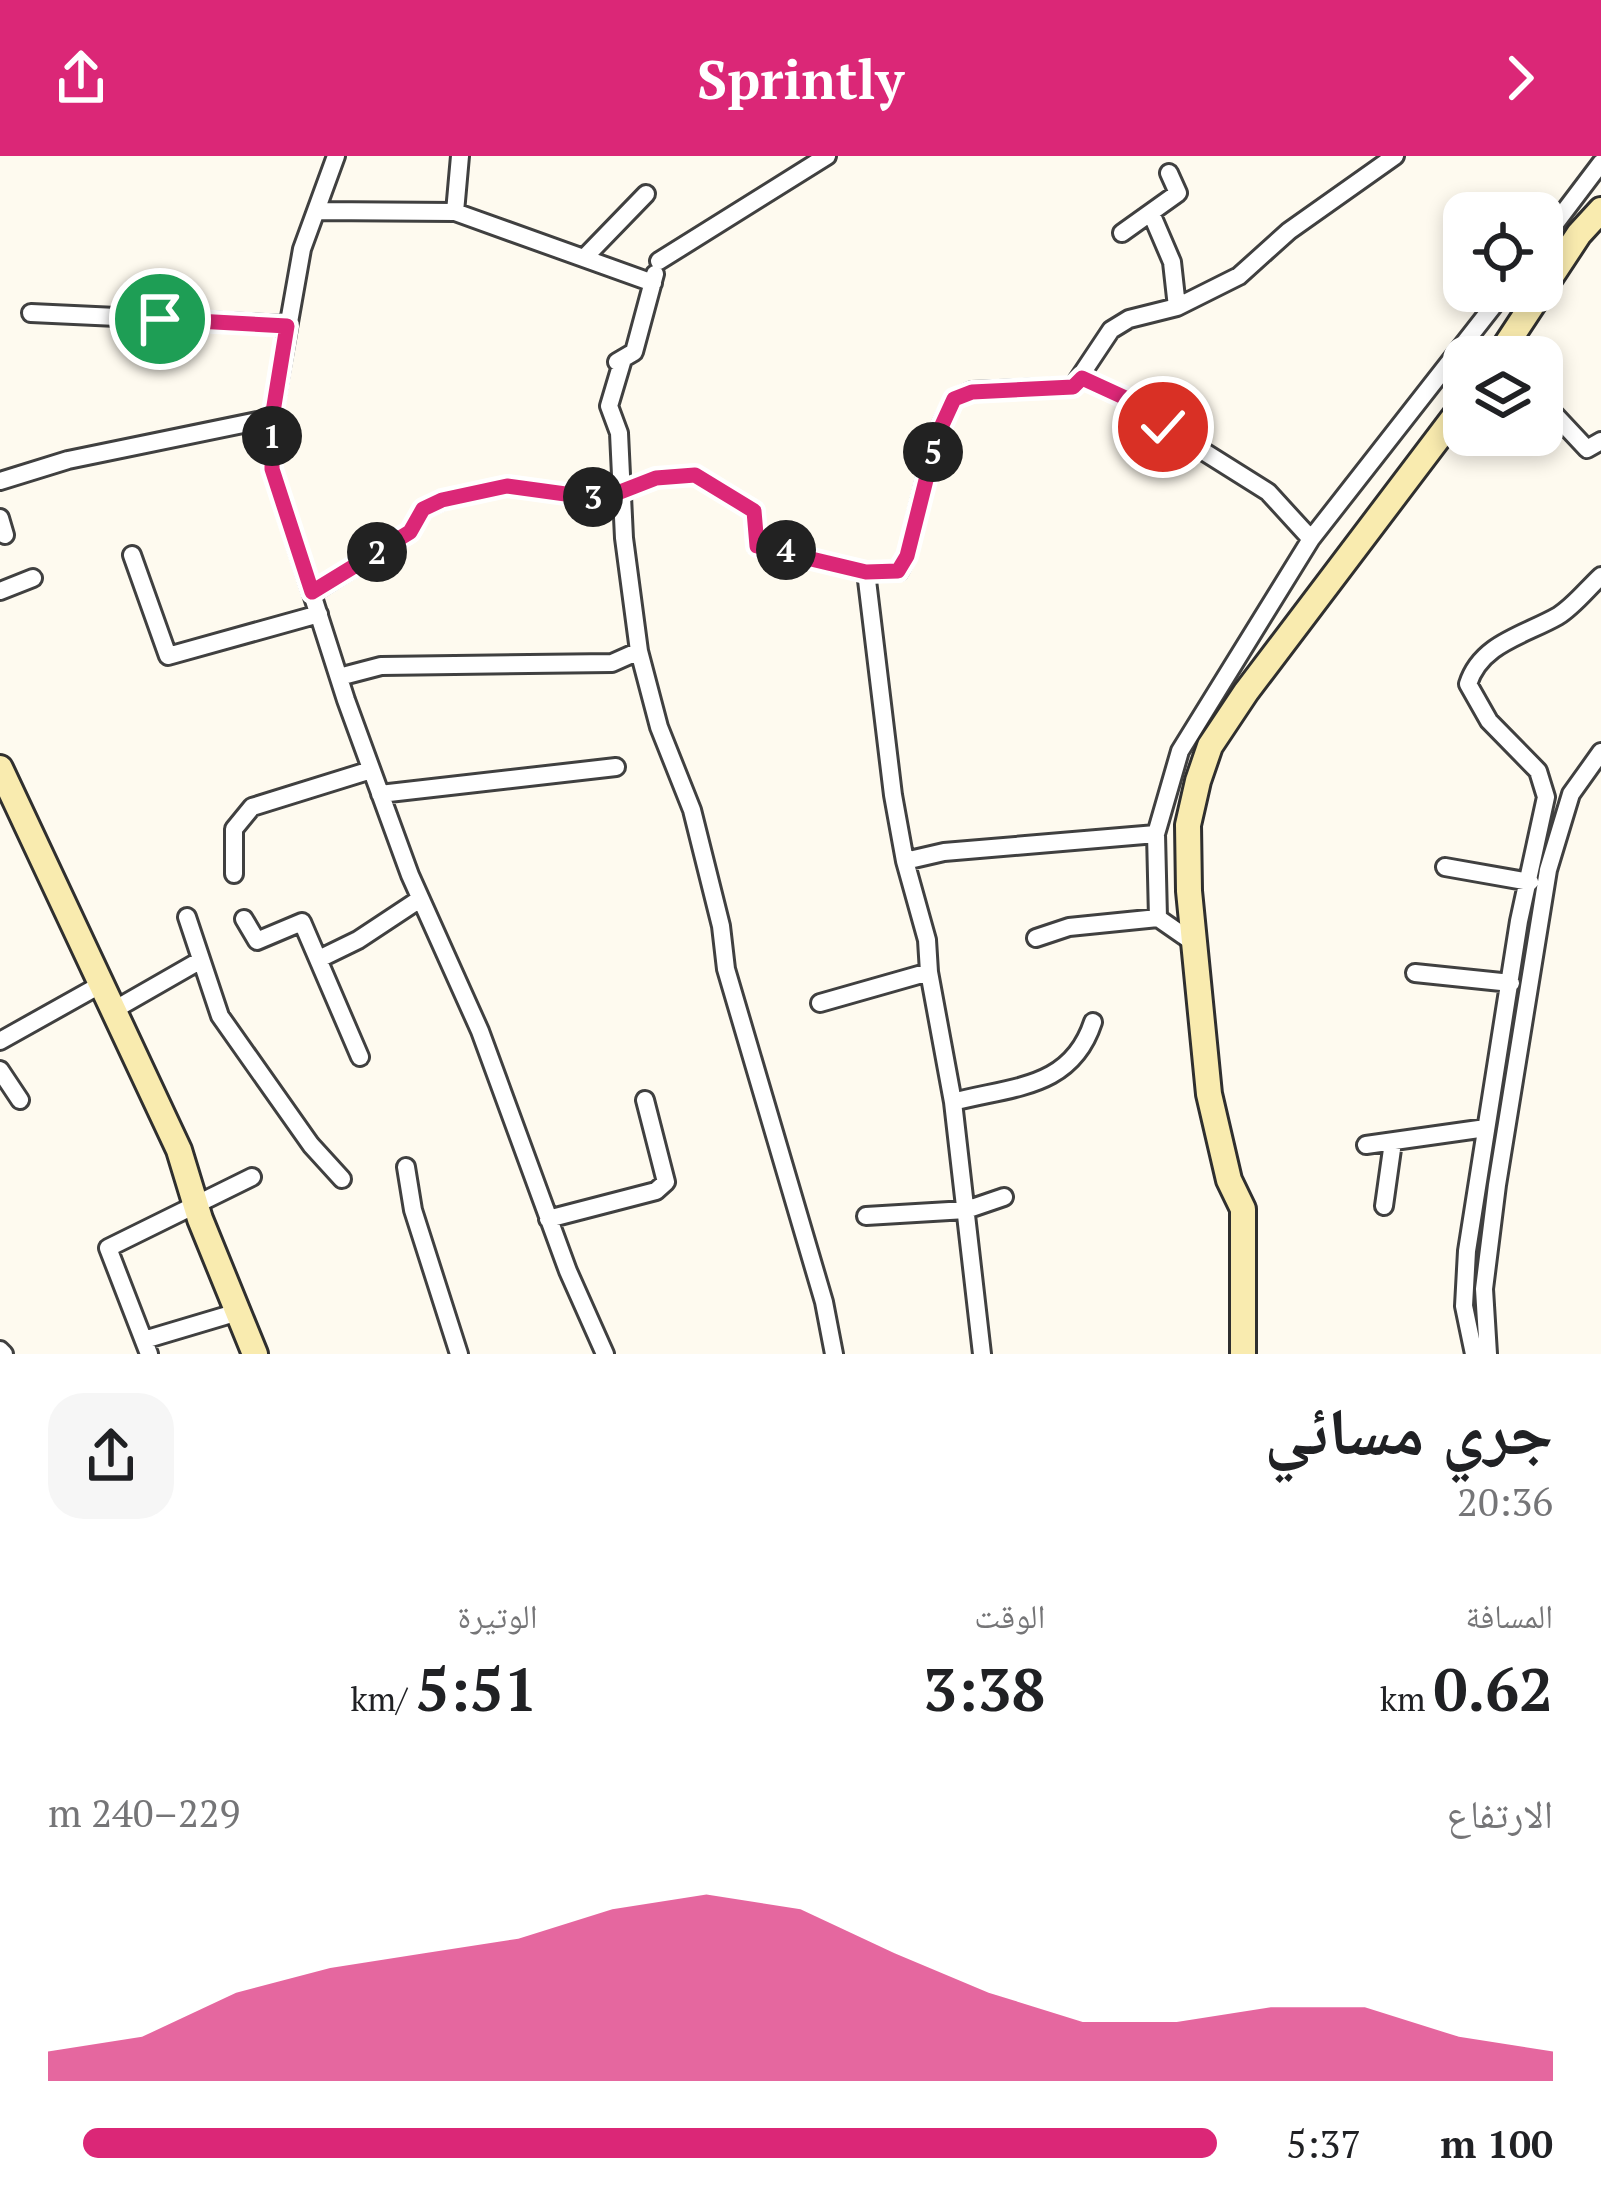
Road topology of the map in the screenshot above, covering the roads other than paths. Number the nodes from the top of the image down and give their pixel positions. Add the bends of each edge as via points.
1 (336, 156) edge
2 (460, 156) edge
3 (827, 156) edge
4 (1395, 156) edge
5 (1601, 163) edge
6 (1169, 173) dead end
7 (646, 194) dead end
8 (1601, 210) edge
9 (317, 212) junction
10 (454, 212) junction
11 (1151, 212) junction
12 (1563, 213) edge
13 (1123, 233) dead end
14 (584, 258) junction
15 (653, 283) junction
16 (1177, 307) junction
17 (1490, 312) edge
18 (32, 313) dead end
19 (287, 326) junction
20 (1513, 336) edge
21 (1082, 378) junction
22 (272, 418) junction
23 (1563, 423) edge
24 (1443, 432) edge
25 (1601, 440) edge
26 (0, 481) edge
27 (622, 489) junction
28 (1310, 539) junction
29 (132, 555) dead end
30 (866, 572) junction
31 (1601, 576) edge
32 (33, 578) dead end
33 (0, 591) edge
34 (312, 592) junction
35 (319, 614) junction
36 (639, 651) junction
37 (339, 677) junction
38 (1601, 752) edge
39 (616, 767) dead end
40 (0, 768) edge
41 (371, 770) junction
42 (380, 794) junction
43 (1156, 834) junction
44 (905, 861) junction
45 (1445, 867) dead end
46 (234, 874) dead end
47 (1530, 882) junction
48 (420, 899) junction
49 (187, 917) dead end
50 (1158, 918) junction
51 (244, 919) dead end
52 (1036, 938) dead end
53 (1194, 943) junction
54 (319, 959) junction
55 (201, 960) junction
56 (929, 972) junction
57 (1414, 973) dead end
58 (1510, 983) junction
59 (100, 985) junction
60 (820, 1004) dead end
61 (112, 1011) junction
62 (1093, 1022) dead end
63 (0, 1041) edge
64 (360, 1057) dead end
65 (0, 1070) edge
66 (20, 1100) dead end
67 (646, 1100) dead end
68 (953, 1102) junction
69 (1486, 1128) junction
70 (1393, 1142) junction
71 (1366, 1145) dead end
72 (406, 1167) dead end
73 (252, 1177) dead end
74 (342, 1179) dead end
75 (1004, 1198) dead end
76 (196, 1204) junction
77 (1384, 1206) dead end
78 (966, 1210) junction
79 (866, 1216) dead end
80 (548, 1219) junction
81 (238, 1312) junction
82 (146, 1347) edge
83 (255, 1354) edge
84 (459, 1354) edge
85 (605, 1354) edge
86 (834, 1354) edge
87 (982, 1354) edge
88 (1243, 1354) edge
89 (1474, 1354) edge
90 (1488, 1354) edge

1 - 9 street
2 - 10 street
3 - 15 street via 660,254
4 - 16 street via 1239,276
5 - 12 street
6 - 11 street via 1178,194
7 - 14 street
8 - 20 street
9 - 10 street
9 - 19 street
10 - 14 street
11 - 13 street
11 - 16 street via 1172,262
14 - 15 street
15 - 27 street via 634,352 617,362 608,406 619,433
16 - 21 street via 1111,330
17 - 28 street
18 - 19 street
19 - 22 street
21 - 28 street via 1156,412 1163,427 1268,492
21 - 30 street via 1073,387 954,399 907,556 898,571
22 - 26 street
22 - 34 street via 272,469
23 - 25 street via 1587,449
24 - 53 street via 1210,746 1188,825
27 - 30 street via 695,475 754,511 757,546
27 - 34 street via 602,499 507,486 442,500 423,509 410,532
27 - 36 street
28 - 43 street via 1180,751
29 - 35 street via 168,656
30 - 44 street
31 - 47 street via 1561,614 1487,655 1468,684 1490,722 1538,771 1546,797
32 - 33 street
34 - 35 street
35 - 37 street
36 - 37 street via 612,663 381,667
36 - 86 street via 692,810 726,969
37 - 41 street
38 - 90 street via 1571,794 1548,870 1494,1206 1484,1289
39 - 42 street
40 - 59 street
41 - 42 street
41 - 46 street via 253,807 234,829
42 - 48 street
43 - 44 street
43 - 50 street
44 - 56 street
45 - 47 street
47 - 58 street
48 - 54 street
48 - 80 street via 480,1031
49 - 55 street
50 - 52 street
50 - 53 street
51 - 54 street via 257,941 302,922
53 - 88 street via 1209,1094 1243,1209
54 - 64 street
55 - 61 street
55 - 74 street via 220,1016
56 - 60 street
56 - 68 street
57 - 58 street
58 - 69 street
59 - 61 street
59 - 63 street
61 - 76 street
62 - 68 street via 1071,1065 1051,1077
65 - 66 street
67 - 80 street via 665,1182
68 - 78 street
69 - 70 street
69 - 89 street via 1463,1282
70 - 71 street
70 - 77 street
72 - 84 street
73 - 76 street
75 - 78 street
76 - 81 street
76 - 82 street via 108,1248
78 - 79 street
78 - 87 street
80 - 85 street
81 - 82 street
81 - 83 street

